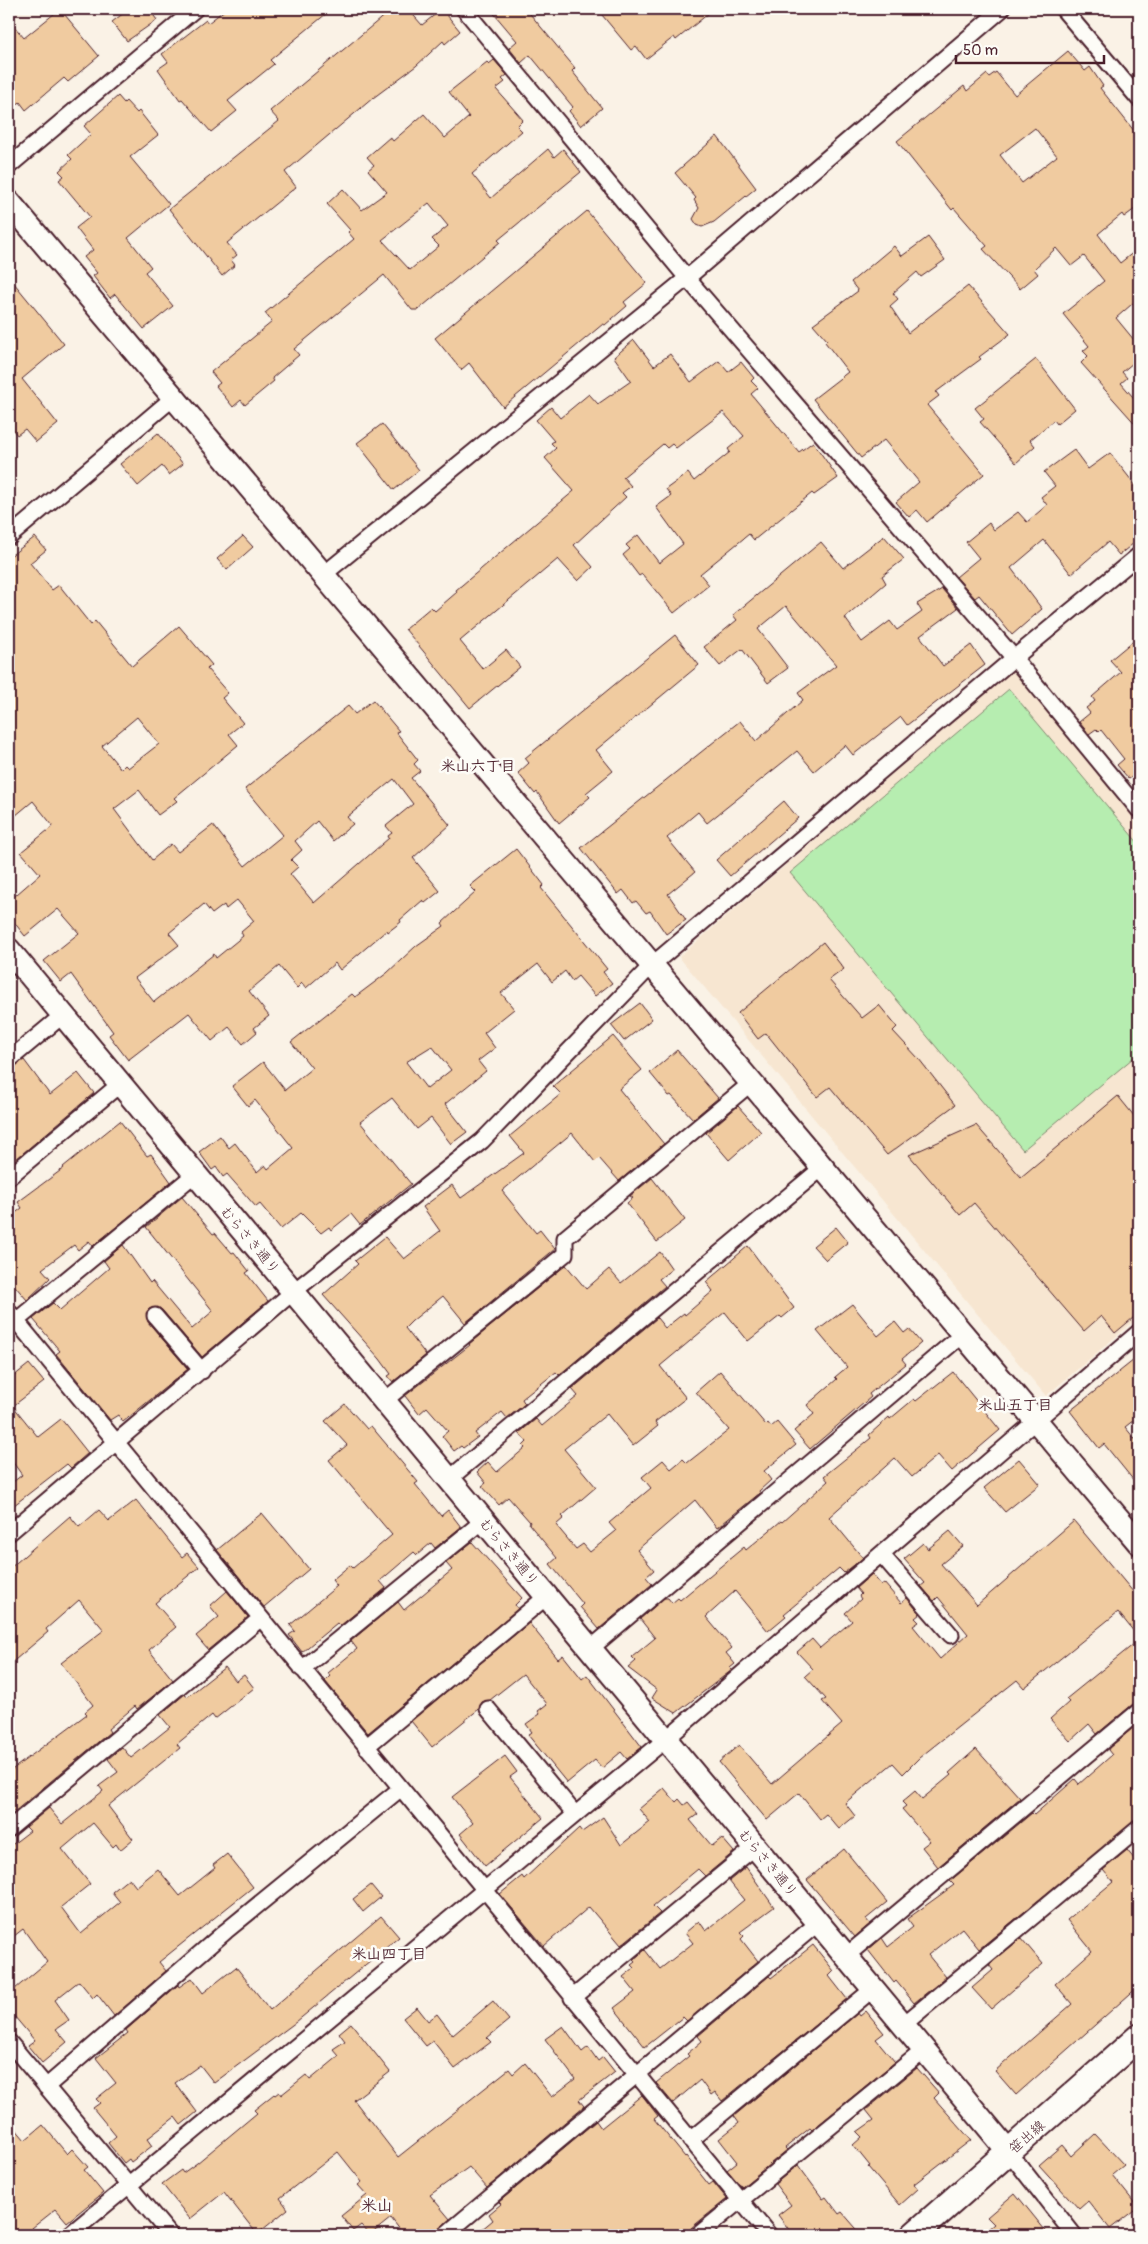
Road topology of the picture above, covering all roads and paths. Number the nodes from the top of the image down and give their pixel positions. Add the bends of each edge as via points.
1 (195, 9) edge
2 (464, 9) edge
3 (1002, 9) edge
4 (1064, 9) edge
5 (1139, 99) edge
6 (9, 166) edge
7 (9, 202) edge
8 (687, 278) junction
9 (173, 398) junction
10 (9, 537) edge
11 (1139, 555) edge
12 (323, 575) junction
13 (1014, 658) junction
14 (1139, 810) edge
15 (9, 950) edge
16 (652, 966) junction
17 (63, 1016) junction
18 (9, 1060) edge
19 (751, 1083) junction
20 (120, 1084) junction
21 (822, 1168) junction
22 (195, 1174) junction
23 (9, 1177) edge
24 (293, 1292) junction
25 (155, 1316) dead end
26 (12, 1317) edge
27 (1139, 1332) edge
28 (963, 1334) junction
29 (202, 1371) junction
30 (384, 1401) junction
31 (1036, 1421) junction
32 (118, 1443) junction
33 (449, 1479) junction
34 (484, 1521) junction
35 (9, 1533) edge
36 (1139, 1544) edge
37 (882, 1555) junction
38 (546, 1596) junction
39 (261, 1618) junction
40 (950, 1635) dead end
41 (590, 1649) junction
42 (302, 1669) junction
43 (488, 1709) dead end
44 (1139, 1712) edge
45 (666, 1740) junction
46 (366, 1747) junction
47 (400, 1789) junction
48 (575, 1814) junction
49 (9, 1828) edge
50 (1139, 1828) edge
51 (755, 1847) junction
52 (484, 1891) junction
53 (818, 1923) junction
54 (846, 1956) junction
55 (873, 1989) junction
56 (572, 1998) junction
57 (903, 2025) junction
58 (1139, 2037) edge
59 (9, 2042) edge
60 (924, 2050) junction
61 (636, 2076) junction
62 (46, 2086) junction
63 (690, 2140) junction
64 (1009, 2152) junction
65 (128, 2186) junction
66 (740, 2200) junction
67 (69, 2235) edge
68 (170, 2235) edge
69 (445, 2235) edge
70 (698, 2235) edge
71 (769, 2235) edge
72 (914, 2235) edge
73 (1074, 2235) edge

1 - 6 street
2 - 8 street
3 - 8 street
4 - 5 street
7 - 9 street
8 - 12 street
8 - 13 street
9 - 10 street
9 - 12 street
11 - 13 street
12 - 16 street
13 - 14 street
13 - 16 street
15 - 17 street, むらさき通り
16 - 19 street
16 - 24 street via 482,1141
17 - 18 street
17 - 20 street, むらさき通り
19 - 21 street
19 - 30 street via 565,1238 565,1254
20 - 22 street, むらさき通り
20 - 23 street
21 - 28 street
21 - 33 street
22 - 24 street, むらさき通り
22 - 26 street
24 - 29 street
24 - 30 street, むらさき通り
25 - 29 street
26 - 32 street
27 - 31 street
28 - 31 street
28 - 41 street
29 - 32 street
30 - 33 street, むらさき通り
31 - 36 street
31 - 37 street
32 - 35 street
32 - 39 street
33 - 34 street, むらさき通り
34 - 38 street, むらさき通り
34 - 42 street
37 - 40 street
37 - 45 street
38 - 41 street, むらさき通り
38 - 46 street
39 - 42 street
39 - 49 street
41 - 45 street, むらさき通り
42 - 46 street
43 - 48 street
44 - 54 street
45 - 48 street
45 - 51 street, むらさき通り
46 - 47 street
47 - 52 street
47 - 62 street via 226,1931
48 - 52 street
50 - 57 street
51 - 53 street, むらさき通り
51 - 56 street
52 - 56 street
52 - 65 street
53 - 54 street, むらさき通り
53 - 61 street
54 - 55 street, むらさき通り
55 - 57 street, むらさき通り
55 - 63 street
56 - 61 street
57 - 60 street, むらさき通り
58 - 64 main road, 笹出線
59 - 62 street
60 - 64 street, むらさき通り
60 - 66 street
61 - 63 street
61 - 69 street
62 - 65 street
63 - 66 street
64 - 72 main road, 笹出線
64 - 73 street
65 - 67 street
65 - 68 street
66 - 70 street
66 - 71 street

